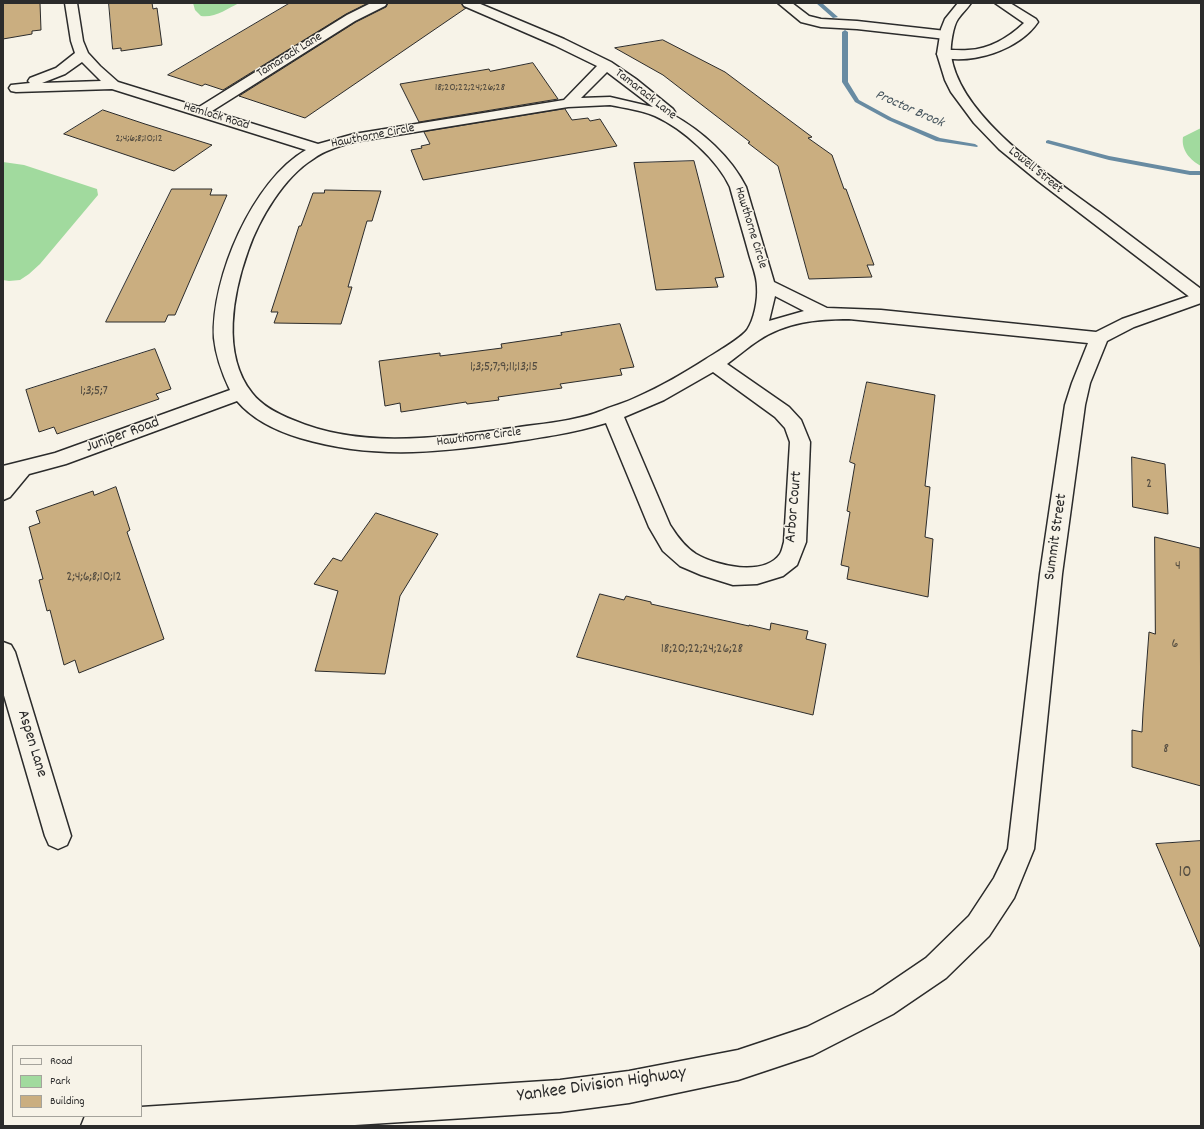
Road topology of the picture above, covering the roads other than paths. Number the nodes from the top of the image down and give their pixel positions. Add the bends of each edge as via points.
1 (71, 3) edge
2 (381, 3) edge
3 (468, 3) edge
4 (784, 3) edge
5 (965, 3) edge
6 (1001, 3) edge
7 (946, 35) junction
8 (82, 54) junction
9 (944, 54) junction
10 (606, 65) junction
11 (113, 85) junction
12 (10, 90) edge
13 (568, 103) junction
14 (202, 112) junction
15 (683, 126) junction
16 (319, 149) junction
17 (766, 285) junction
18 (1201, 297) edge
19 (822, 313) junction
20 (754, 334) junction
21 (1099, 338) junction
22 (713, 363) junction
23 (241, 393) junction
24 (612, 413) junction
25 (13, 470) edge
26 (3, 492) edge
27 (3, 652) edge
28 (58, 836) dead end
29 (1020, 849) joint
30 (97, 1126) edge

1 - 8 street
2 - 14 street, Tamarack Lane via 351,18
3 - 10 street, Tamarack Lane
4 - 7 street via 805,19 821,23
5 - 7 street, Lowell Street via 951,19
6 - 9 street via 1032,22 998,48 983,52
7 - 9 street, Lowell Street
8 - 11 street, Hemlock Road
8 - 12 street via 65,69
9 - 18 street, Lowell Street via 958,92 979,120 1004,146 1042,178
10 - 13 street, Tamarack Lane
10 - 15 street, Tamarack Lane via 631,82
11 - 12 street, Hemlock Road
11 - 14 street, Hemlock Road
13 - 15 street, Hawthorne Circle via 610,101 628,104 660,113
13 - 16 street, Hawthorne Circle via 354,138
14 - 16 street, Hemlock Road
15 - 17 street, Hawthorne Circle via 732,174
16 - 23 street, Hawthorne Circle via 295,164 258,212 229,281 223,341 232,378
17 - 19 street, Hawthorne Circle
17 - 20 street, Hawthorne Circle via 767,300
18 - 21 street via 1128,324
19 - 20 street, Hawthorne Circle via 785,321
19 - 21 street, Hawthorne Circle via 868,315
20 - 22 street, Hawthorne Circle
21 - 29 street, Summit Street via 1075,405 1051,574
22 - 24 street, Hawthorne Circle via 644,402
22 - 24 street, Arbor Court via 782,412 794,426 800,442 795,542 789,559 775,570 757,575 733,576 688,560 671,545 660,527
23 - 24 street, Hawthorne Circle via 263,414 296,429 328,439 393,446 456,442 522,433 590,420
23 - 25 street, Juniper Road via 59,459
25 - 26 street
27 - 28 street, Aspen Lane
29 - 30 street, Yankee Division Highway via 1004,888 979,926 936,968 883,1004 813,1040 738,1065 560,1096

